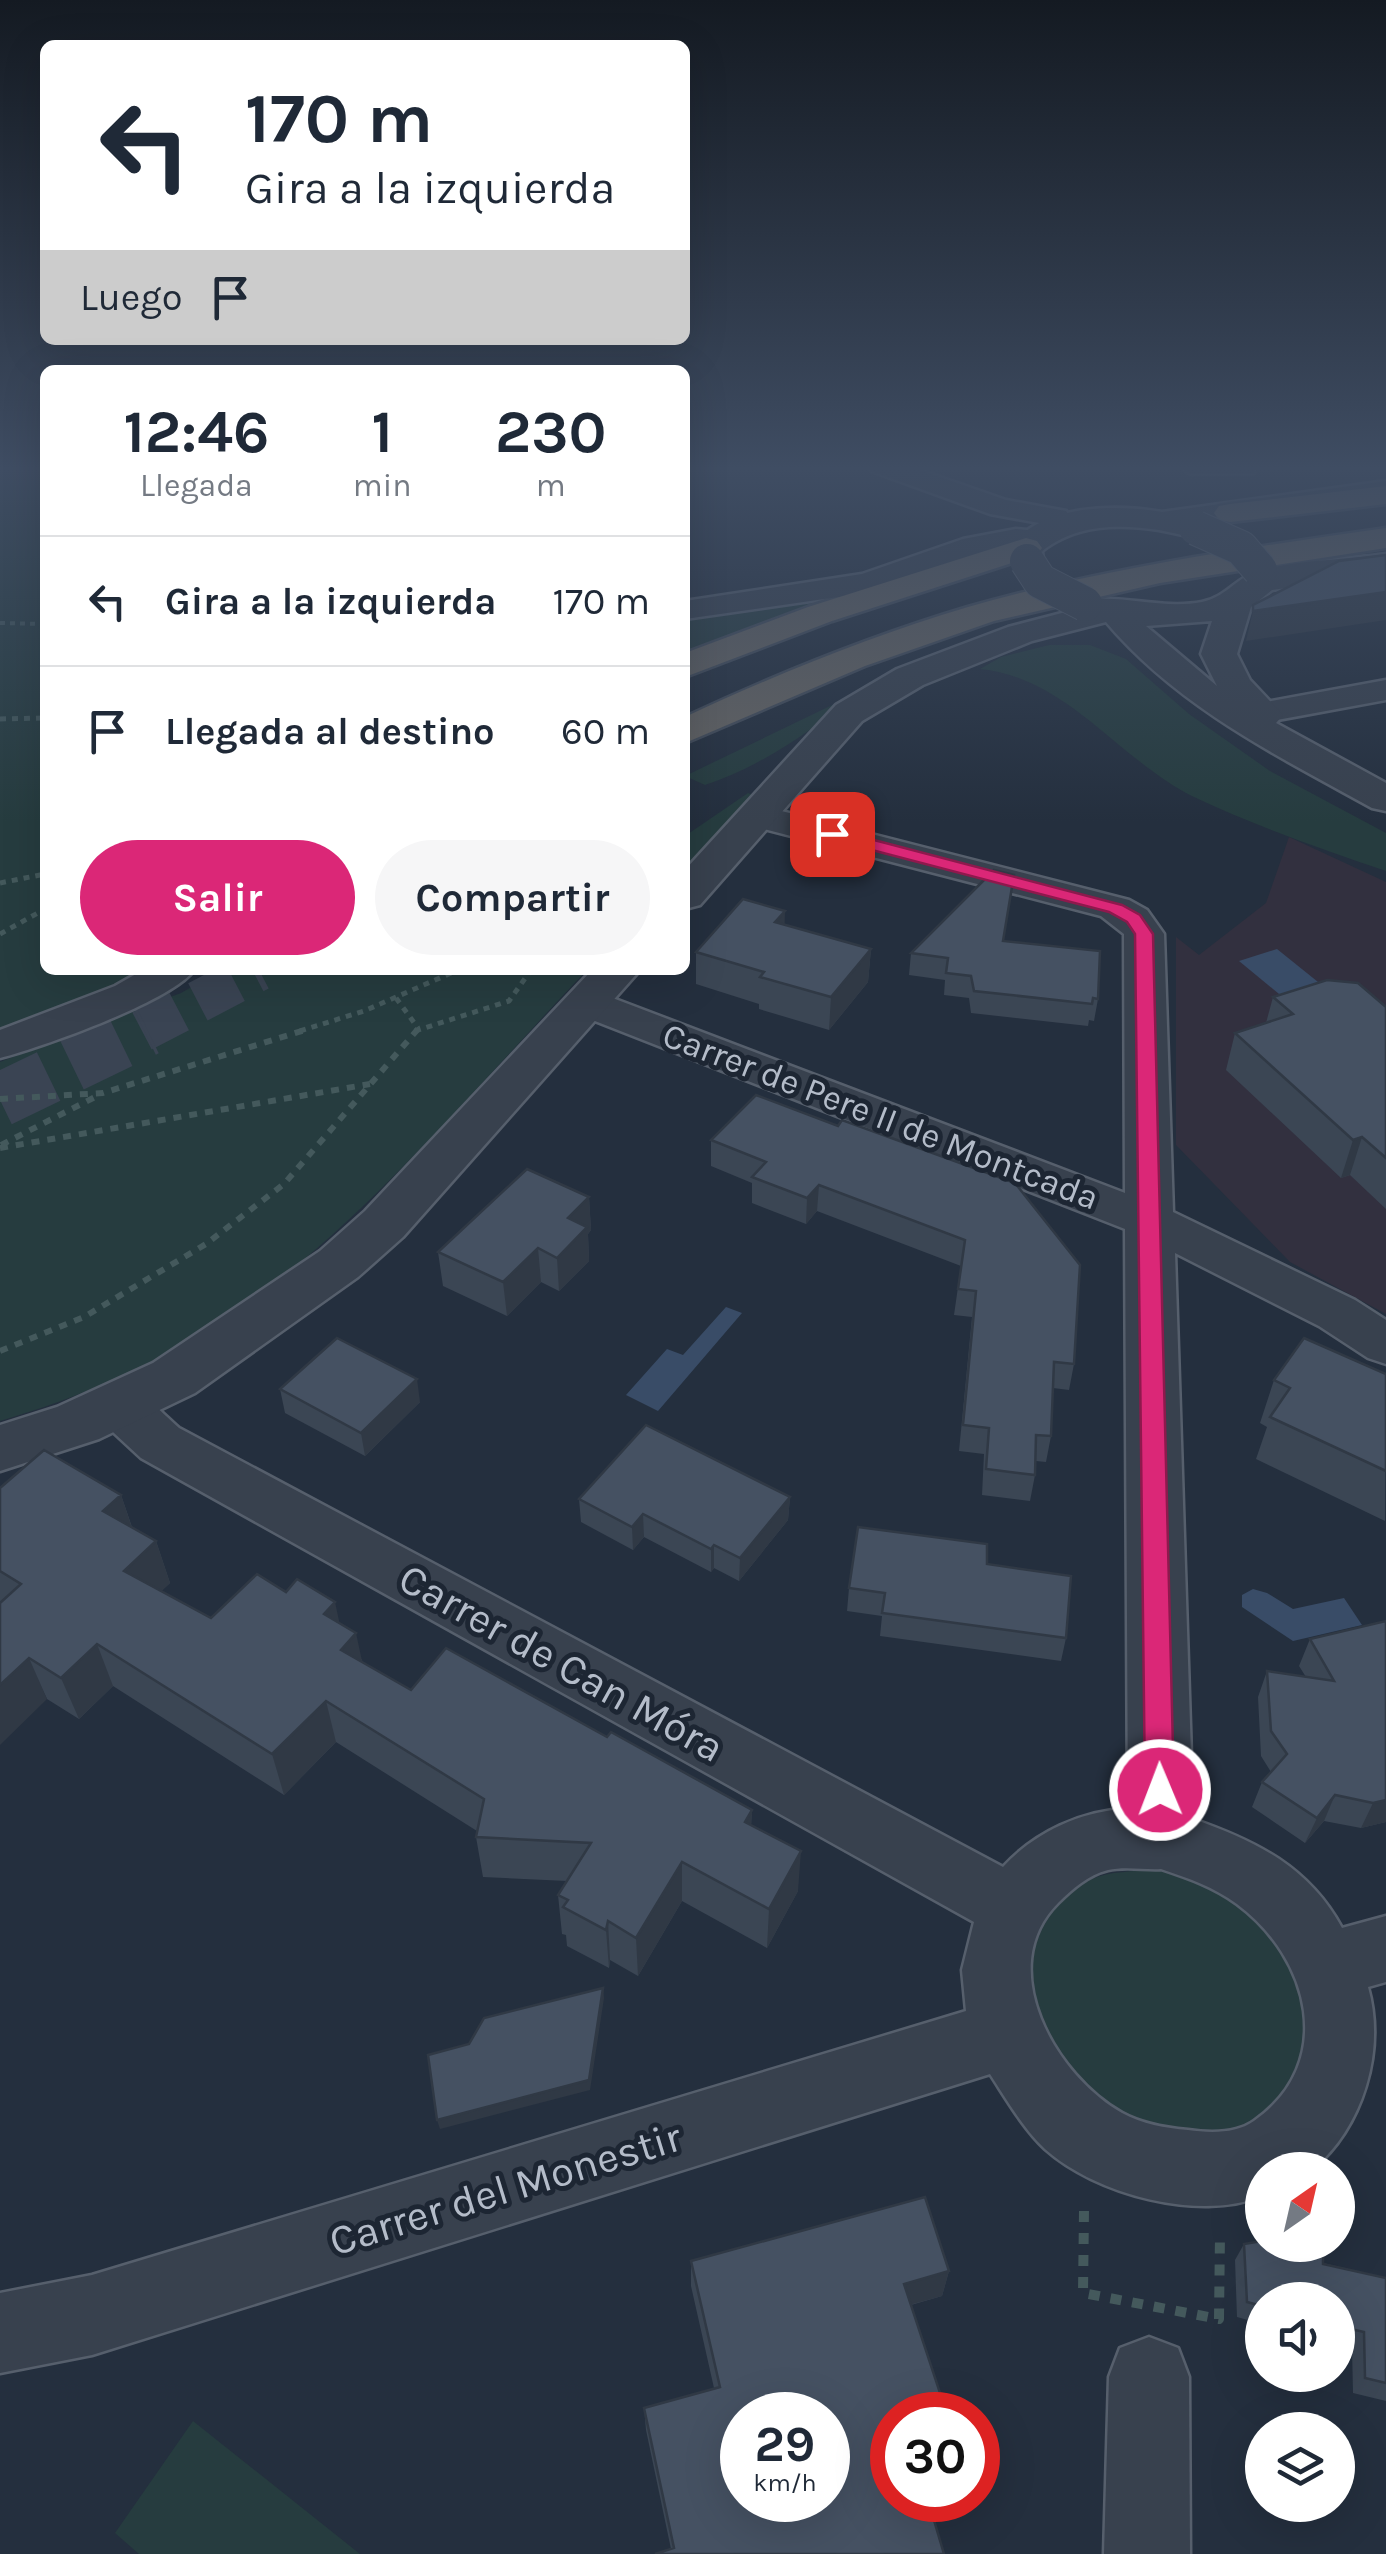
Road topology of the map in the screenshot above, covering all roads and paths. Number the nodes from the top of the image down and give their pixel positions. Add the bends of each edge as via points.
1 (857, 584) edge
2 (913, 584) edge
3 (993, 584) edge
4 (1049, 584) edge
5 (1112, 584) edge
6 (1256, 584) edge
7 (1252, 585) junction
8 (690, 609) edge
9 (1104, 609) junction
10 (0, 623) edge
11 (40, 624) edge
12 (1038, 630) junction
13 (1154, 652) junction
14 (690, 664) edge
15 (690, 689) edge
16 (1386, 690) edge
17 (1261, 712) junction
18 (40, 718) edge
19 (0, 719) edge
20 (690, 730) edge
21 (690, 760) edge
22 (1335, 771) junction
23 (1386, 800) edge
24 (758, 816) junction
25 (40, 875) edge
26 (1, 883) edge
27 (690, 891) edge
28 (40, 912) edge
29 (0, 934) edge
30 (165, 975) edge
31 (447, 975) edge
32 (527, 975) edge
33 (602, 986) edge
34 (396, 998) junction
35 (418, 1028) junction
36 (0, 1045) edge
37 (371, 1084) junction
38 (103, 1093) junction
39 (0, 1099) edge
40 (0, 1147) edge
41 (1149, 1220) junction
42 (1386, 1345) edge
43 (0, 1351) edge
44 (119, 1406) junction
45 (0, 1448) edge
46 (1162, 1839) junction
47 (1012, 1907) junction
48 (1356, 1957) edge
49 (1007, 2034) junction
50 (1084, 2212) dead end
51 (1220, 2234) dead end
52 (0, 2333) edge
53 (1149, 2376) dead end
54 (1147, 2554) edge

1 - 8 street
2 - 14 highway
3 - 15 highway via 866,620
4 - 9 street, bridge
5 - 20 highway via 1026,602 833,665
6 - 7 street
7 - 9 street via 1199,612
7 - 17 street via 1219,654 1231,680
9 - 12 street
9 - 13 street
10 - 11 path
12 - 13 street via 1121,635
12 - 21 highway via 838,689
12 - 24 street via 910,677 849,713
13 - 22 street via 1252,727
16 - 17 street
17 - 22 street
18 - 19 path
22 - 23 street
24 - 27 street
24 - 41 street via 1133,918 1144,942
25 - 26 path
28 - 29 path
30 - 36 street via 130,996
31 - 34 path
32 - 35 path via 509,1001
33 - 41 street, Carrer de Pere II de Montcada
33 - 44 street via 340,1264 174,1378
34 - 35 path
34 - 38 path
35 - 37 path
37 - 40 path
37 - 43 path via 284,1184 206,1244 84,1317
38 - 39 path
38 - 40 path
41 - 42 street, Carrer de Pere II de Montcada via 1337,1312
41 - 46 street
44 - 45 street
44 - 47 street, Carrer de Can Móra via 160,1443
46 - 47 street via 1109,1840 1061,1858
46 - 48 street via 1232,1864
47 - 49 street via 999,1940 997,1996
48 - 49 street via 1330,2094 1294,2140 1248,2164 1218,2170 1162,2166 1110,2147 1059,2111
49 - 52 street, Carrer del Monestir via 92,2314
50 - 51 path via 1083,2293 1219,2319
53 - 54 street

